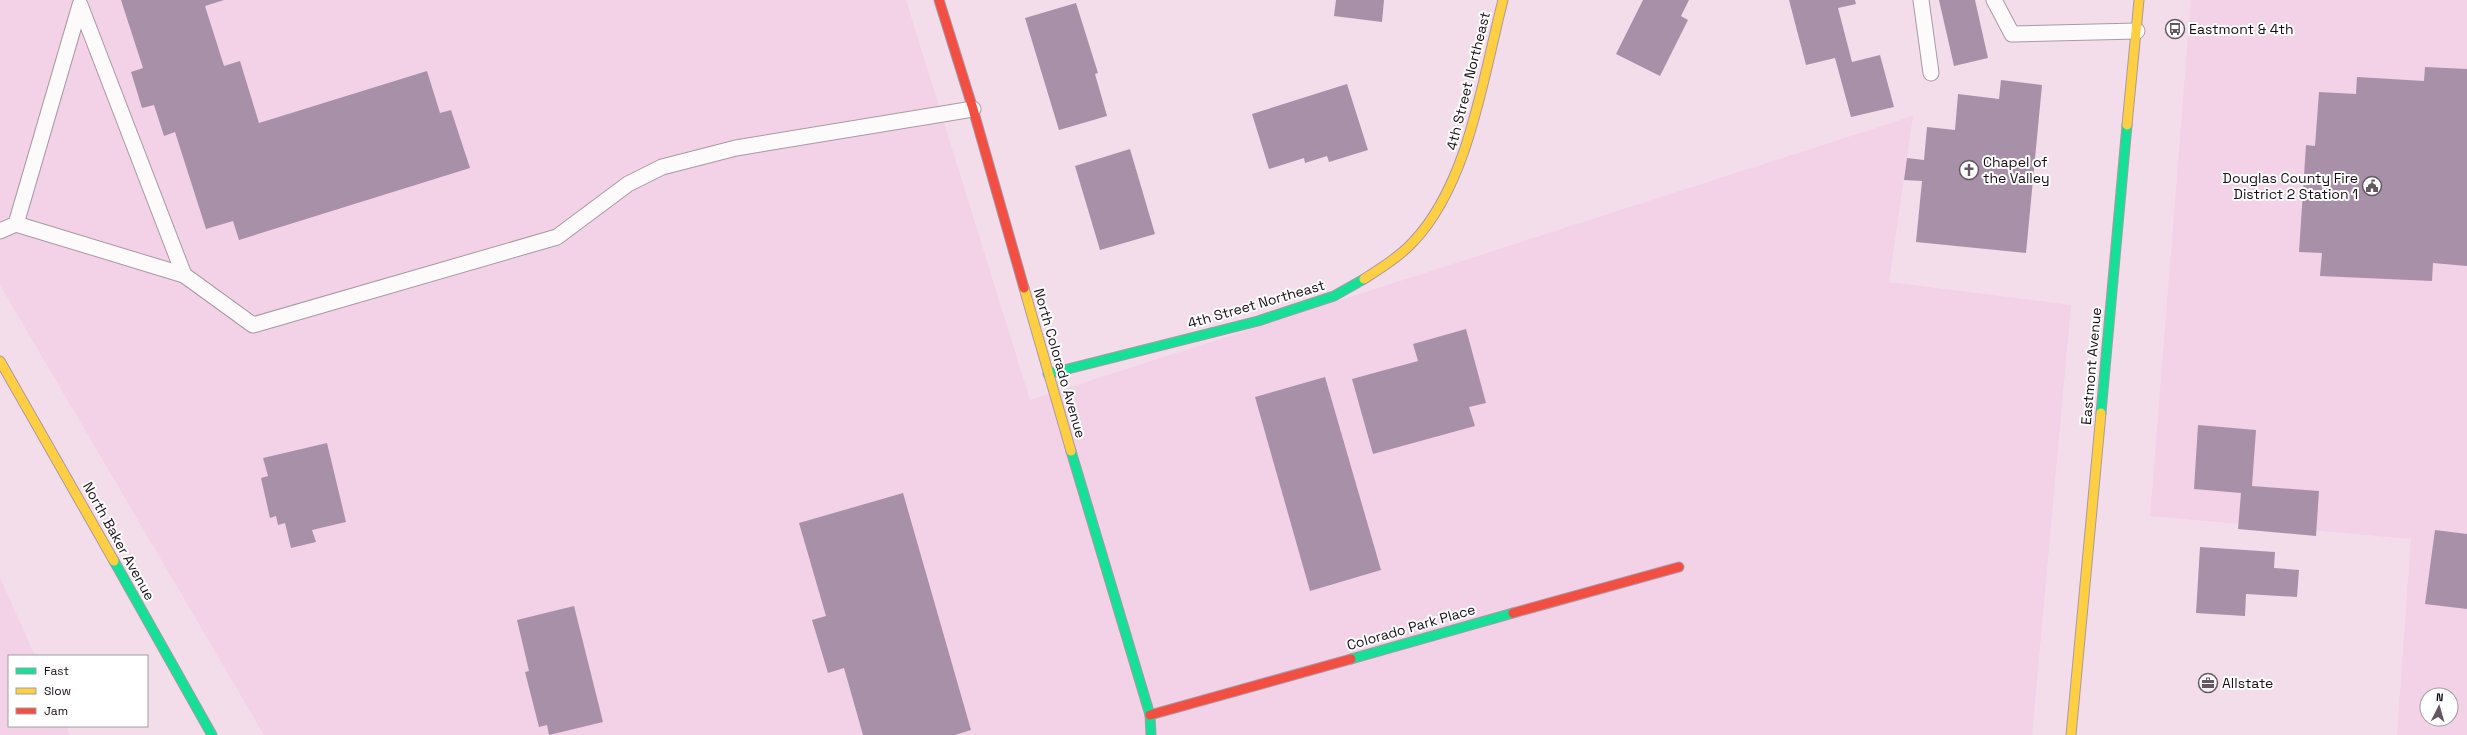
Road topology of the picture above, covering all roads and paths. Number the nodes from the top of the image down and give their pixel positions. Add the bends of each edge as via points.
1 (939, 0) edge
2 (1503, 0) edge
3 (1921, 0) edge
4 (1994, 0) edge
5 (2140, 0) edge
6 (2137, 31) junction
7 (1931, 73) dead end
8 (973, 109) junction
9 (16, 224) junction
10 (0, 232) edge
11 (184, 275) junction
12 (0, 361) edge
13 (1048, 374) junction
14 (1680, 567) dead end
15 (1150, 715) junction
16 (212, 735) edge
17 (1151, 735) edge
18 (2071, 735) edge

1 - 8 street, North Colorado Avenue
2 - 13 street, 4th Street Northeast via 1463,158 1444,198 1413,242 1384,267 1334,296 1258,321
3 - 7 lane
4 - 6 lane via 2012,34
5 - 6 street, Eastmont Avenue
6 - 18 street, Eastmont Avenue
8 - 11 lane via 736,148 662,167 628,184 557,237 253,325
8 - 13 street, North Colorado Avenue
9 - 10 lane
9 - 11 lane
9 - 11 lane via 80,5
12 - 16 street, North Baker Avenue
13 - 15 street, North Colorado Avenue
14 - 15 street, Colorado Park Place
15 - 17 street, North Colorado Avenue

